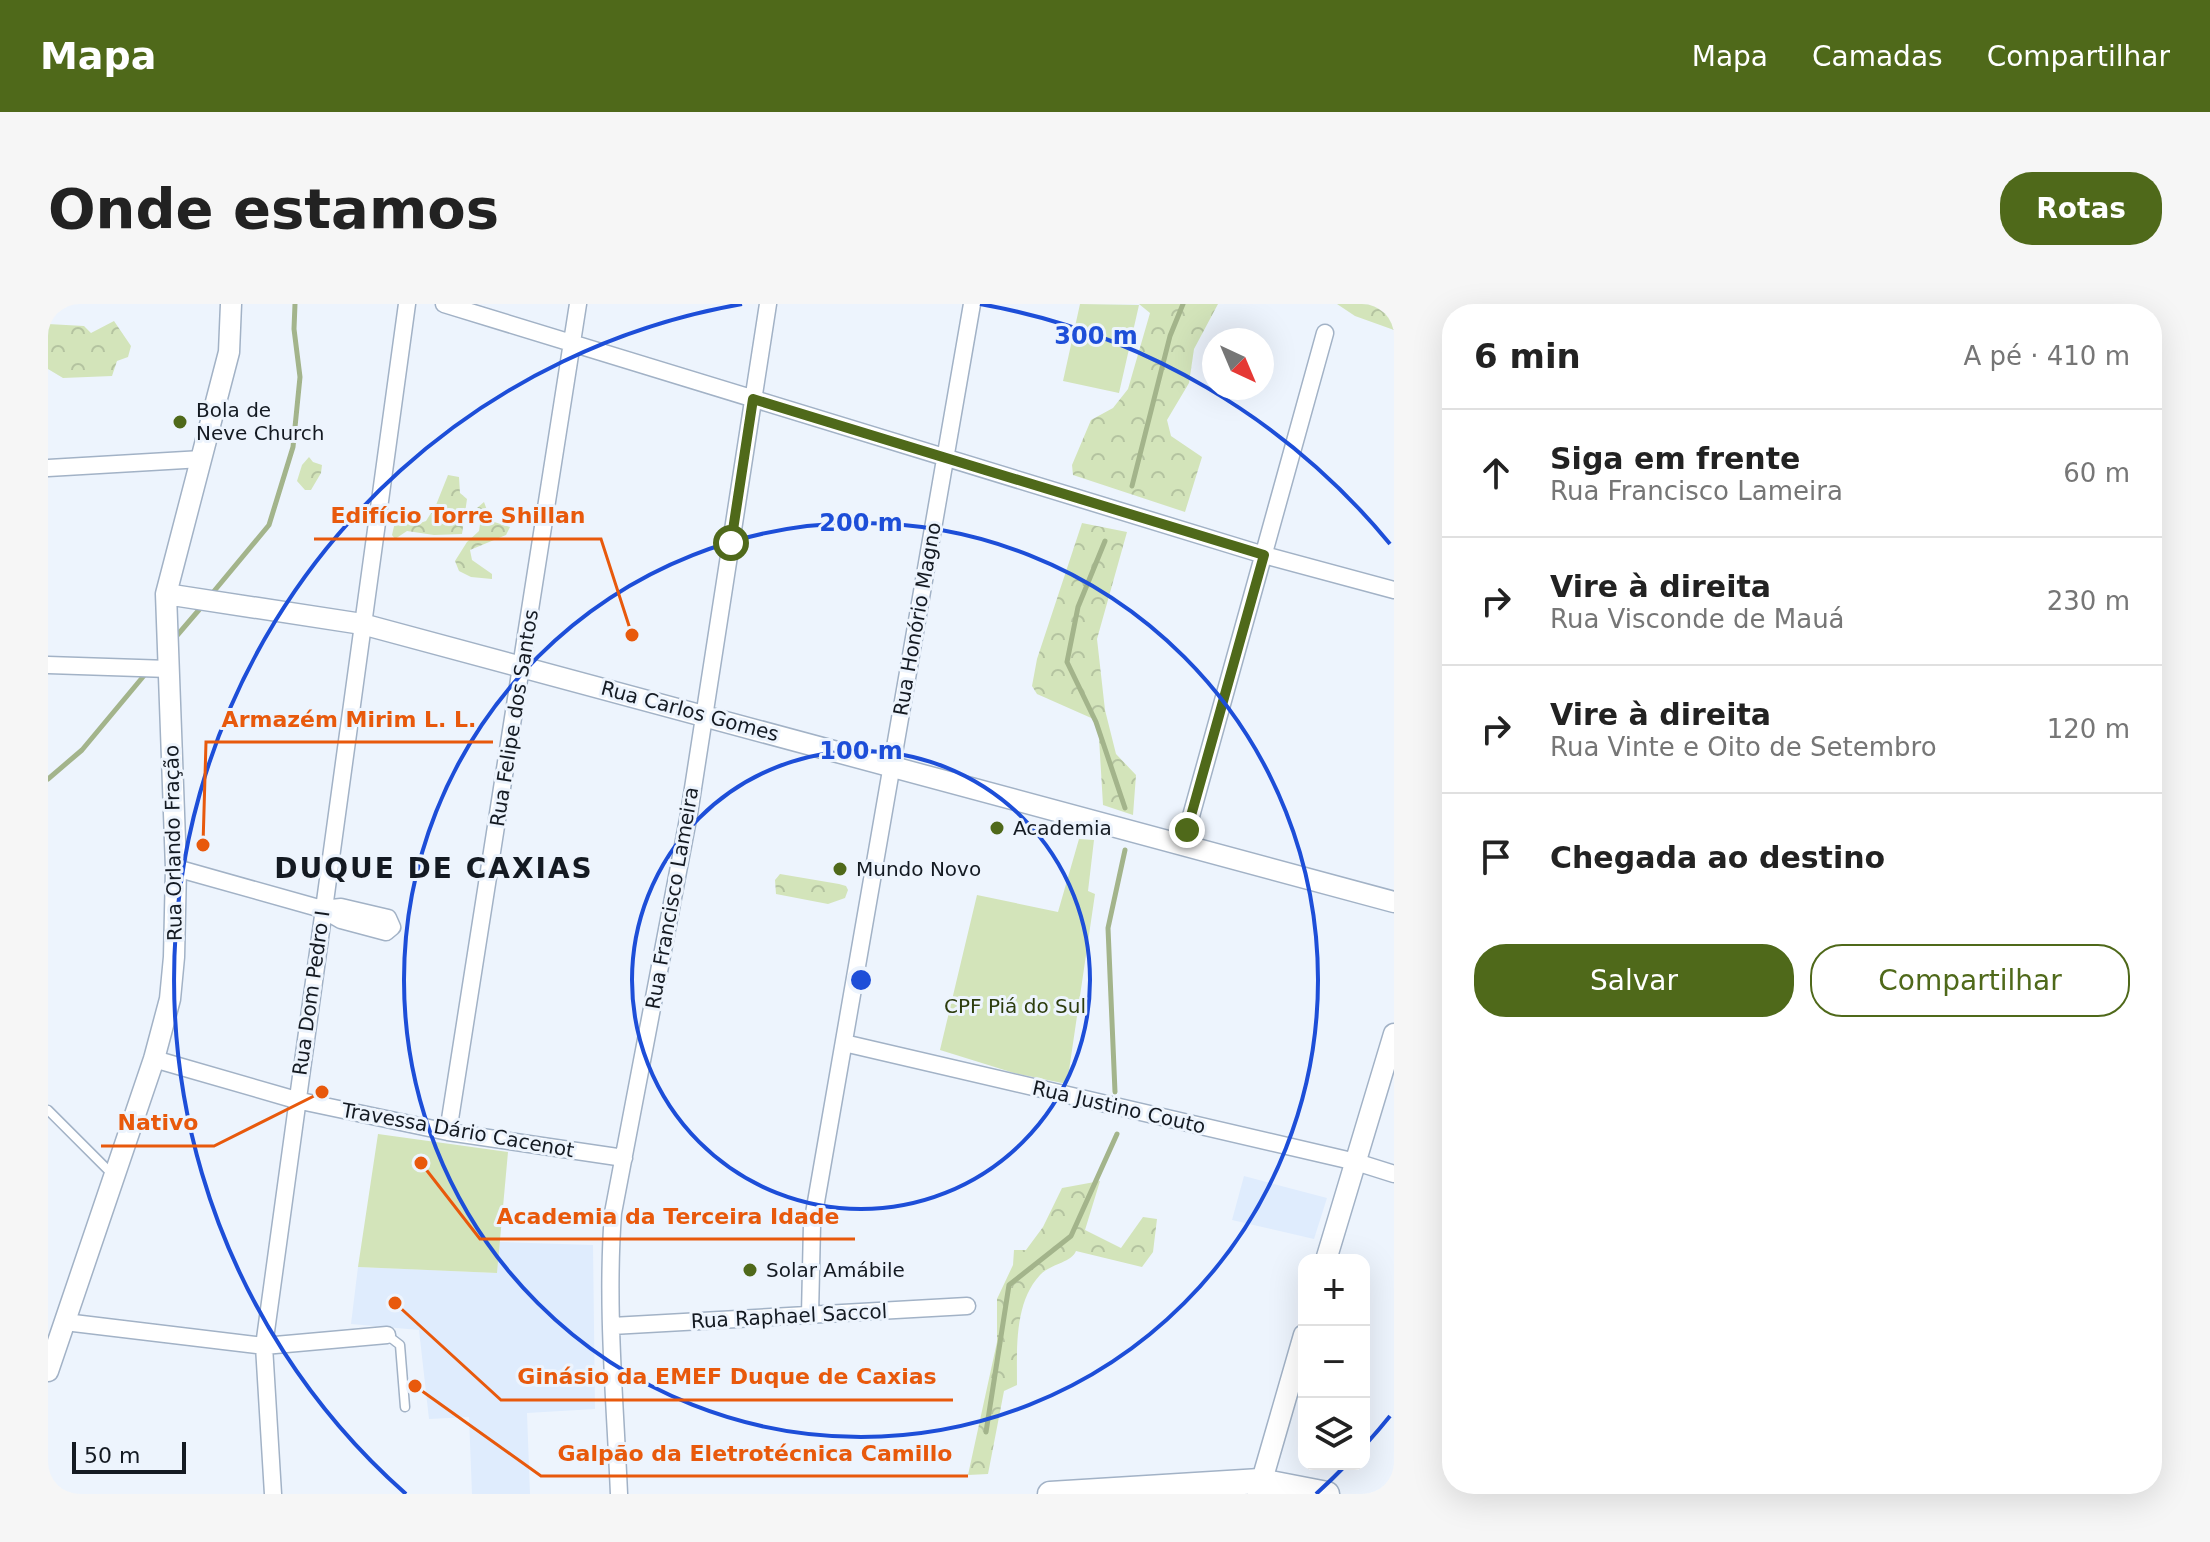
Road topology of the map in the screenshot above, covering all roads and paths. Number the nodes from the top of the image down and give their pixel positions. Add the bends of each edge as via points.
1 (231, 304) edge
2 (407, 304) edge
3 (444, 304) edge
4 (578, 304) edge
5 (768, 304) edge
6 (972, 304) edge
7 (1325, 333) dead end
8 (573, 344) junction
9 (753, 399) junction
10 (945, 458) junction
11 (202, 459) junction
12 (48, 468) edge
13 (1264, 555) junction
14 (1394, 590) edge
15 (166, 594) junction
16 (362, 624) junction
17 (48, 665) edge
18 (522, 666) junction
19 (169, 669) junction
20 (704, 715) junction
21 (892, 766) junction
22 (1183, 845) junction
23 (176, 868) junction
24 (1394, 902) edge
25 (322, 909) junction
26 (1394, 1034) edge
27 (844, 1043) junction
28 (154, 1059) junction
29 (296, 1100) junction
30 (48, 1110) edge
31 (448, 1132) junction
32 (624, 1158) junction
33 (1356, 1162) junction
34 (1394, 1174) edge
35 (114, 1177) junction
36 (1328, 1254) edge
37 (967, 1306) dead end
38 (810, 1315) junction
39 (65, 1322) junction
40 (612, 1326) junction
41 (387, 1335) joint
42 (264, 1346) junction
43 (1298, 1355) edge
44 (48, 1371) edge
45 (405, 1407) dead end
46 (1259, 1488) edge
47 (273, 1494) edge
48 (619, 1494) edge
49 (1050, 1494) edge
50 (1327, 1494) edge

1 - 11 street, Rua Orlando Fração via 229,352
2 - 16 street, Rua Dom Pedro I
3 - 8 street
4 - 8 street, Rua Felipe dos Santos
5 - 9 street, Rua Francisco Lameira
6 - 10 street, Rua Honório Magno
7 - 13 street
8 - 9 street
8 - 18 street, Rua Felipe dos Santos
9 - 10 street
9 - 20 street, Rua Francisco Lameira
10 - 13 street
10 - 21 street, Rua Honório Magno
11 - 12 street
11 - 15 street, Rua Orlando Fração
13 - 14 street
13 - 22 street
15 - 16 street, Rua Carlos Gomes
15 - 19 street, Rua Orlando Fração
16 - 18 street, Rua Carlos Gomes
16 - 25 street, Rua Dom Pedro I
17 - 19 street
18 - 20 street, Rua Carlos Gomes
18 - 31 street, Rua Felipe dos Santos
19 - 23 street, Rua Orlando Fração
20 - 21 street, Rua Carlos Gomes
20 - 32 street, Rua Francisco Lameira
21 - 22 street, Rua Carlos Gomes
21 - 27 street, Rua Honório Magno
22 - 24 street, Rua Carlos Gomes
23 - 25 street
23 - 28 street, Rua Orlando Fração via 170,999
25 - 29 street, Rua Dom Pedro I
26 - 33 street
27 - 33 street, Rua Justino Couto
27 - 38 street, Rua Honório Magno via 812,1225
28 - 29 street, Travessa Dário Cacenot
28 - 35 street, Rua Orlando Fração
29 - 31 street, Travessa Dário Cacenot
29 - 42 street, Rua Dom Pedro I
30 - 35 lane
31 - 32 street, Travessa Dário Cacenot
32 - 40 street, Rua Francisco Lameira via 613,1213
33 - 34 street, Rua Justino Couto
33 - 36 street
35 - 39 street, Rua Orlando Fração
37 - 38 street, Rua Raphael Saccol
38 - 40 street, Rua Raphael Saccol
39 - 42 street
39 - 44 street, Rua Orlando Fração
40 - 48 street, Rua Francisco Lameira
41 - 42 street
41 - 45 lane via 400,1345
42 - 47 street, Rua Dom Pedro I
43 - 46 street
46 - 49 main road
46 - 50 main road

